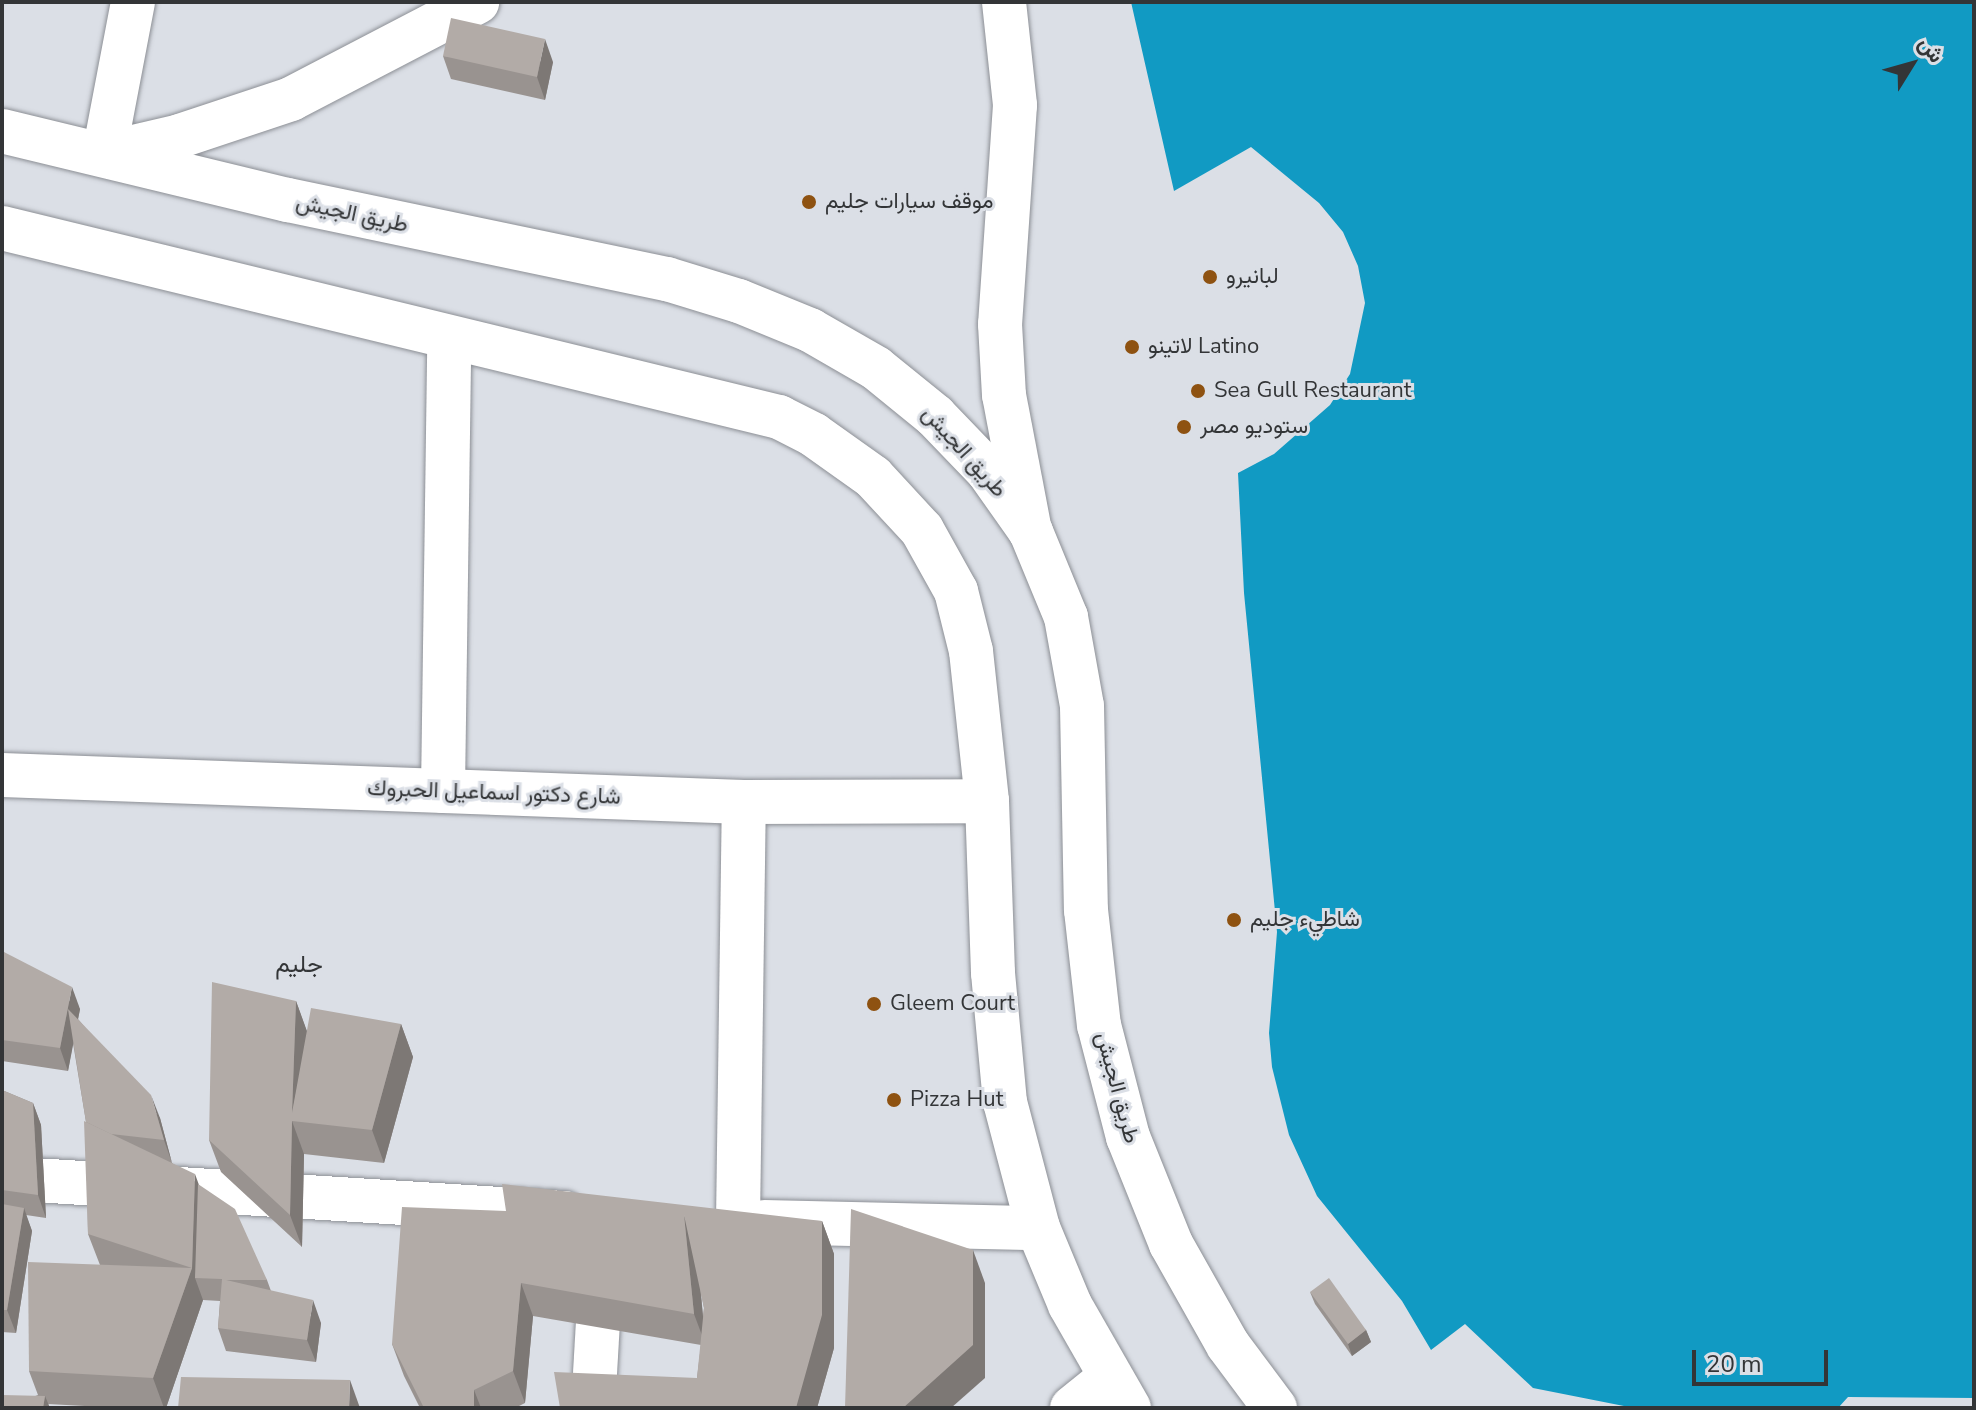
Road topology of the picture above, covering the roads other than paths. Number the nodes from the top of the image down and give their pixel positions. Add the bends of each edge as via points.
1 (133, 2) edge
2 (477, 2) edge
3 (1004, 2) edge
4 (2, 131) edge
5 (104, 154) junction
6 (2, 228) edge
7 (449, 338) junction
8 (1031, 532) junction
9 (2, 775) edge
10 (443, 791) junction
11 (987, 801) junction
12 (744, 802) junction
13 (2, 1178) edge
14 (693, 1219) edge
15 (738, 1221) junction
16 (1038, 1228) junction
17 (1118, 1394) edge
18 (593, 1408) edge
19 (1072, 1408) edge
20 (1275, 1408) edge

1 - 5 main road
2 - 5 main road via 291,99 180,136
3 - 8 main road via 1015,105 1000,324 1004,395
4 - 5 main road, طريق الجيش
5 - 8 main road, طريق الجيش via 288,200 667,279 810,330 876,368 935,416 988,471
6 - 7 main road
7 - 10 main road
7 - 11 main road via 680,389 779,417 873,477 922,530 956,591 971,651
8 - 20 main road, طريق الجيش via 1066,617 1082,706 1086,910 1099,1025 1128,1137 1171,1244 1228,1345
9 - 10 main road, شارع دكتور اسماعيل الحبروك
10 - 12 main road, شارع دكتور اسماعيل الحبروك
11 - 12 main road, شارع دكتور اسماعيل الحبروك
11 - 16 main road via 993,973 1005,1102
12 - 15 main road
13 - 18 main road via 604,1215
14 - 15 main road
15 - 16 main road
16 - 17 main road
17 - 19 main road

